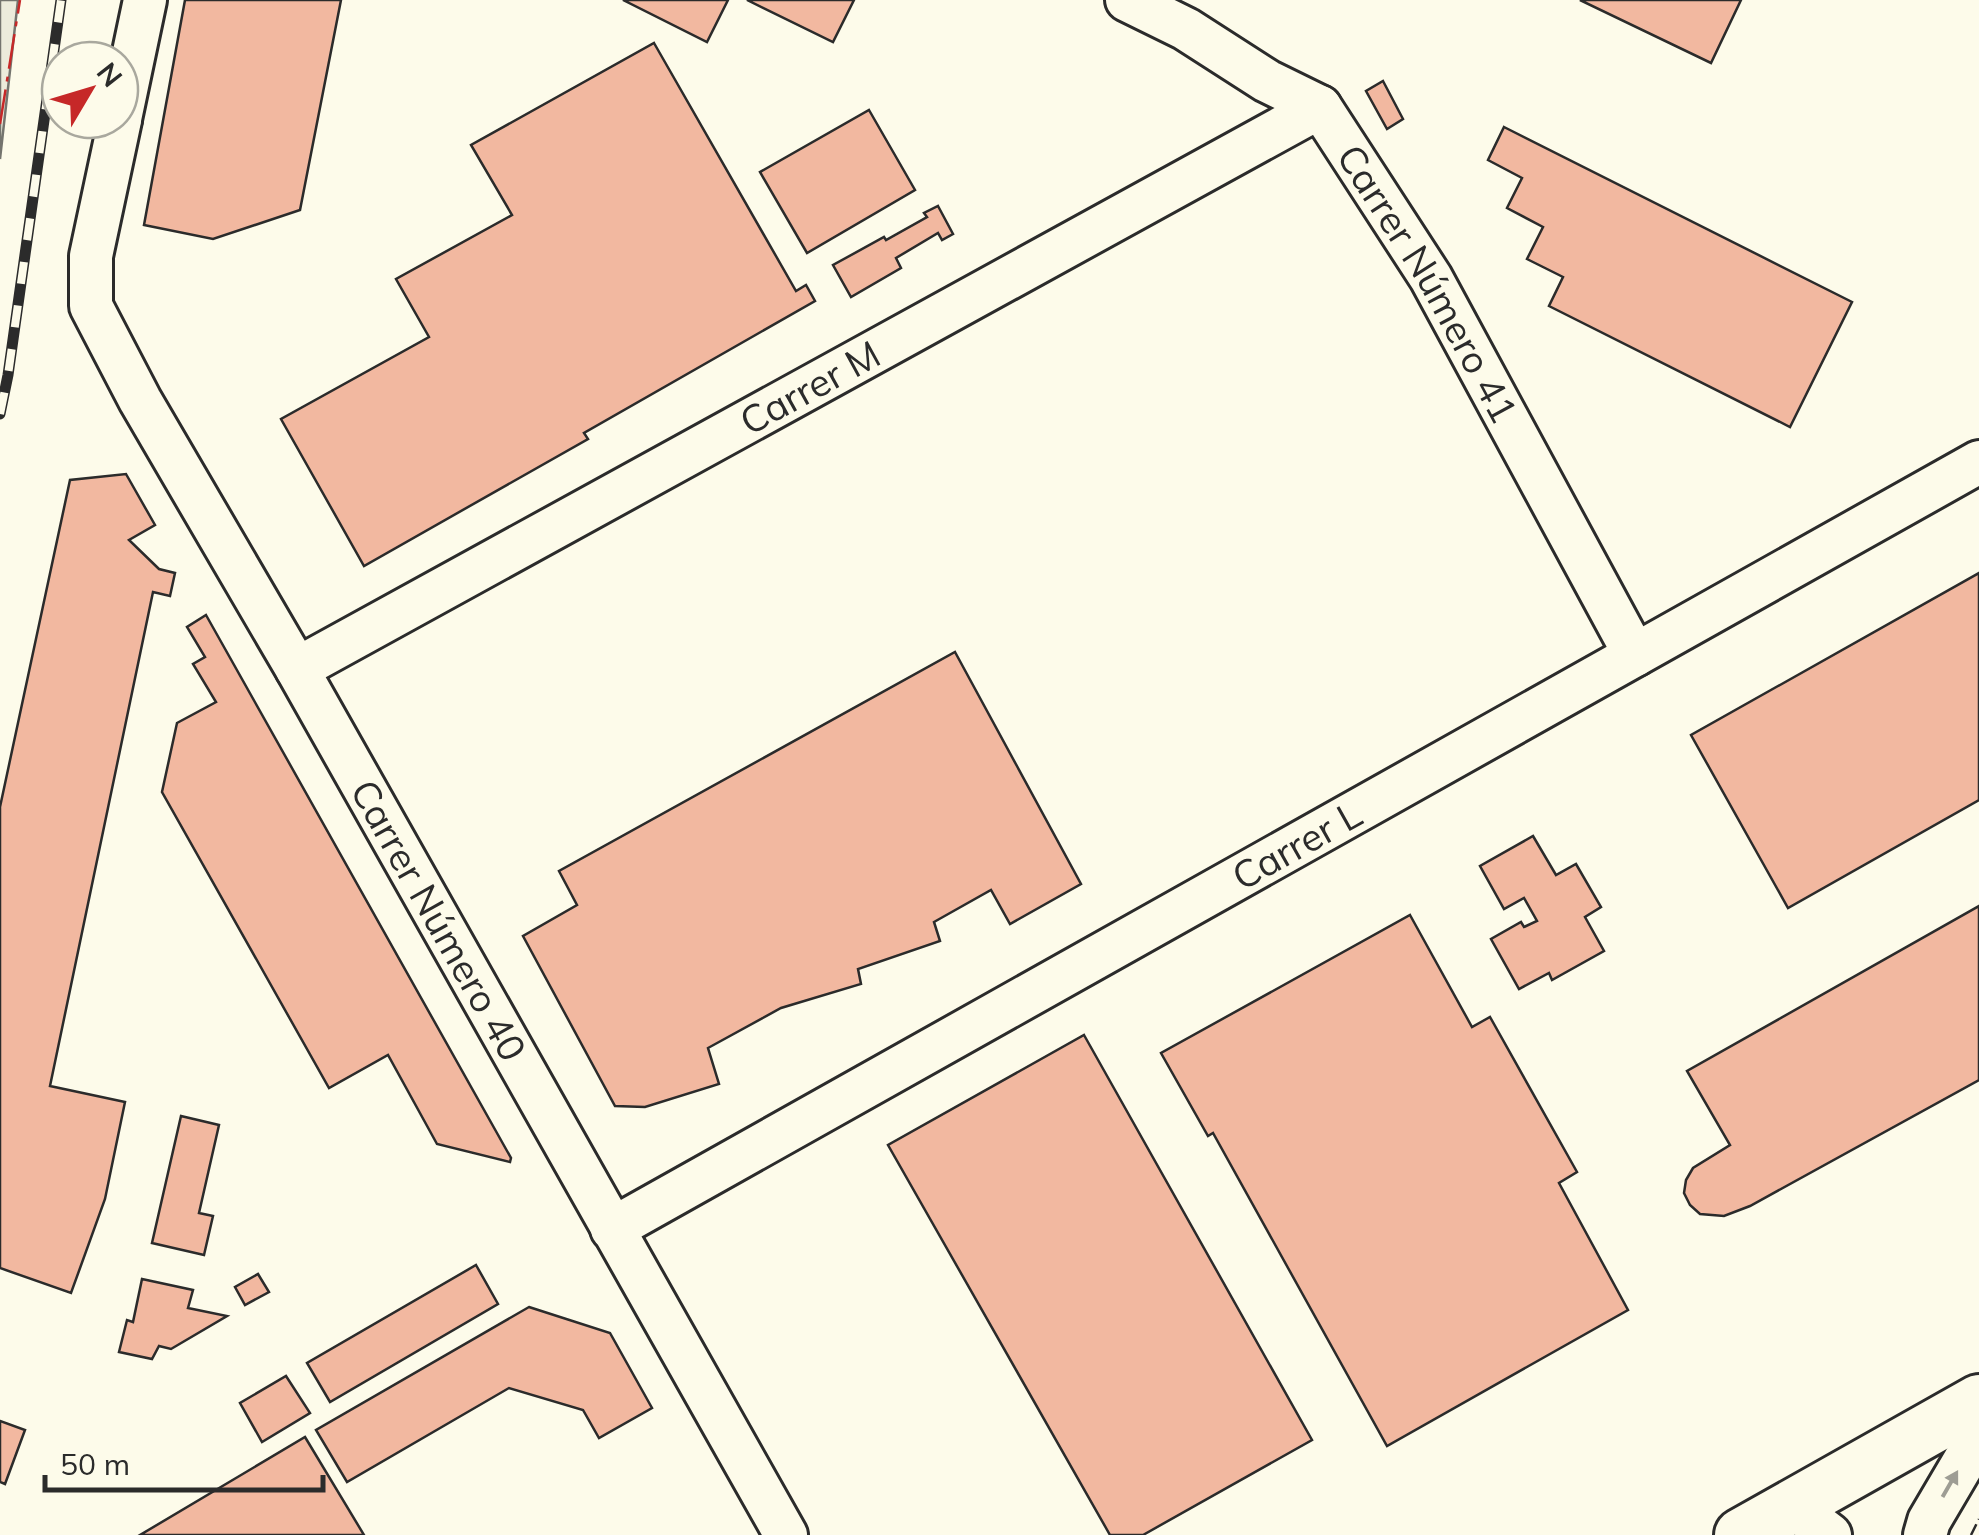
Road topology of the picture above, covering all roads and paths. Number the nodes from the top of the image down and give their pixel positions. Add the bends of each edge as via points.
1 (145, 0) edge
2 (1127, 0) edge
3 (137, 40) edge
4 (1320, 107) junction
5 (116, 140) edge
6 (1979, 462) edge
7 (1634, 655) junction
8 (298, 668) junction
9 (612, 1228) junction
10 (1979, 1401) edge
11 (1979, 1436) edge
12 (1807, 1525) edge
13 (786, 1535) edge
14 (1740, 1535) edge
15 (1925, 1535) edge

1 - 3 street
2 - 4 street, Carrer Número 41
4 - 7 street, Carrer Número 41 via 1430,278
4 - 8 street, Carrer M
5 - 8 street, Carrer Número 40 via 92,256 91,306
6 - 7 street, Carrer L
7 - 9 street, Carrer L
8 - 9 street, Carrer Número 40
9 - 13 street, Carrer Número 40
10 - 12 main road
15 -> 11 street
12 - 14 main road

